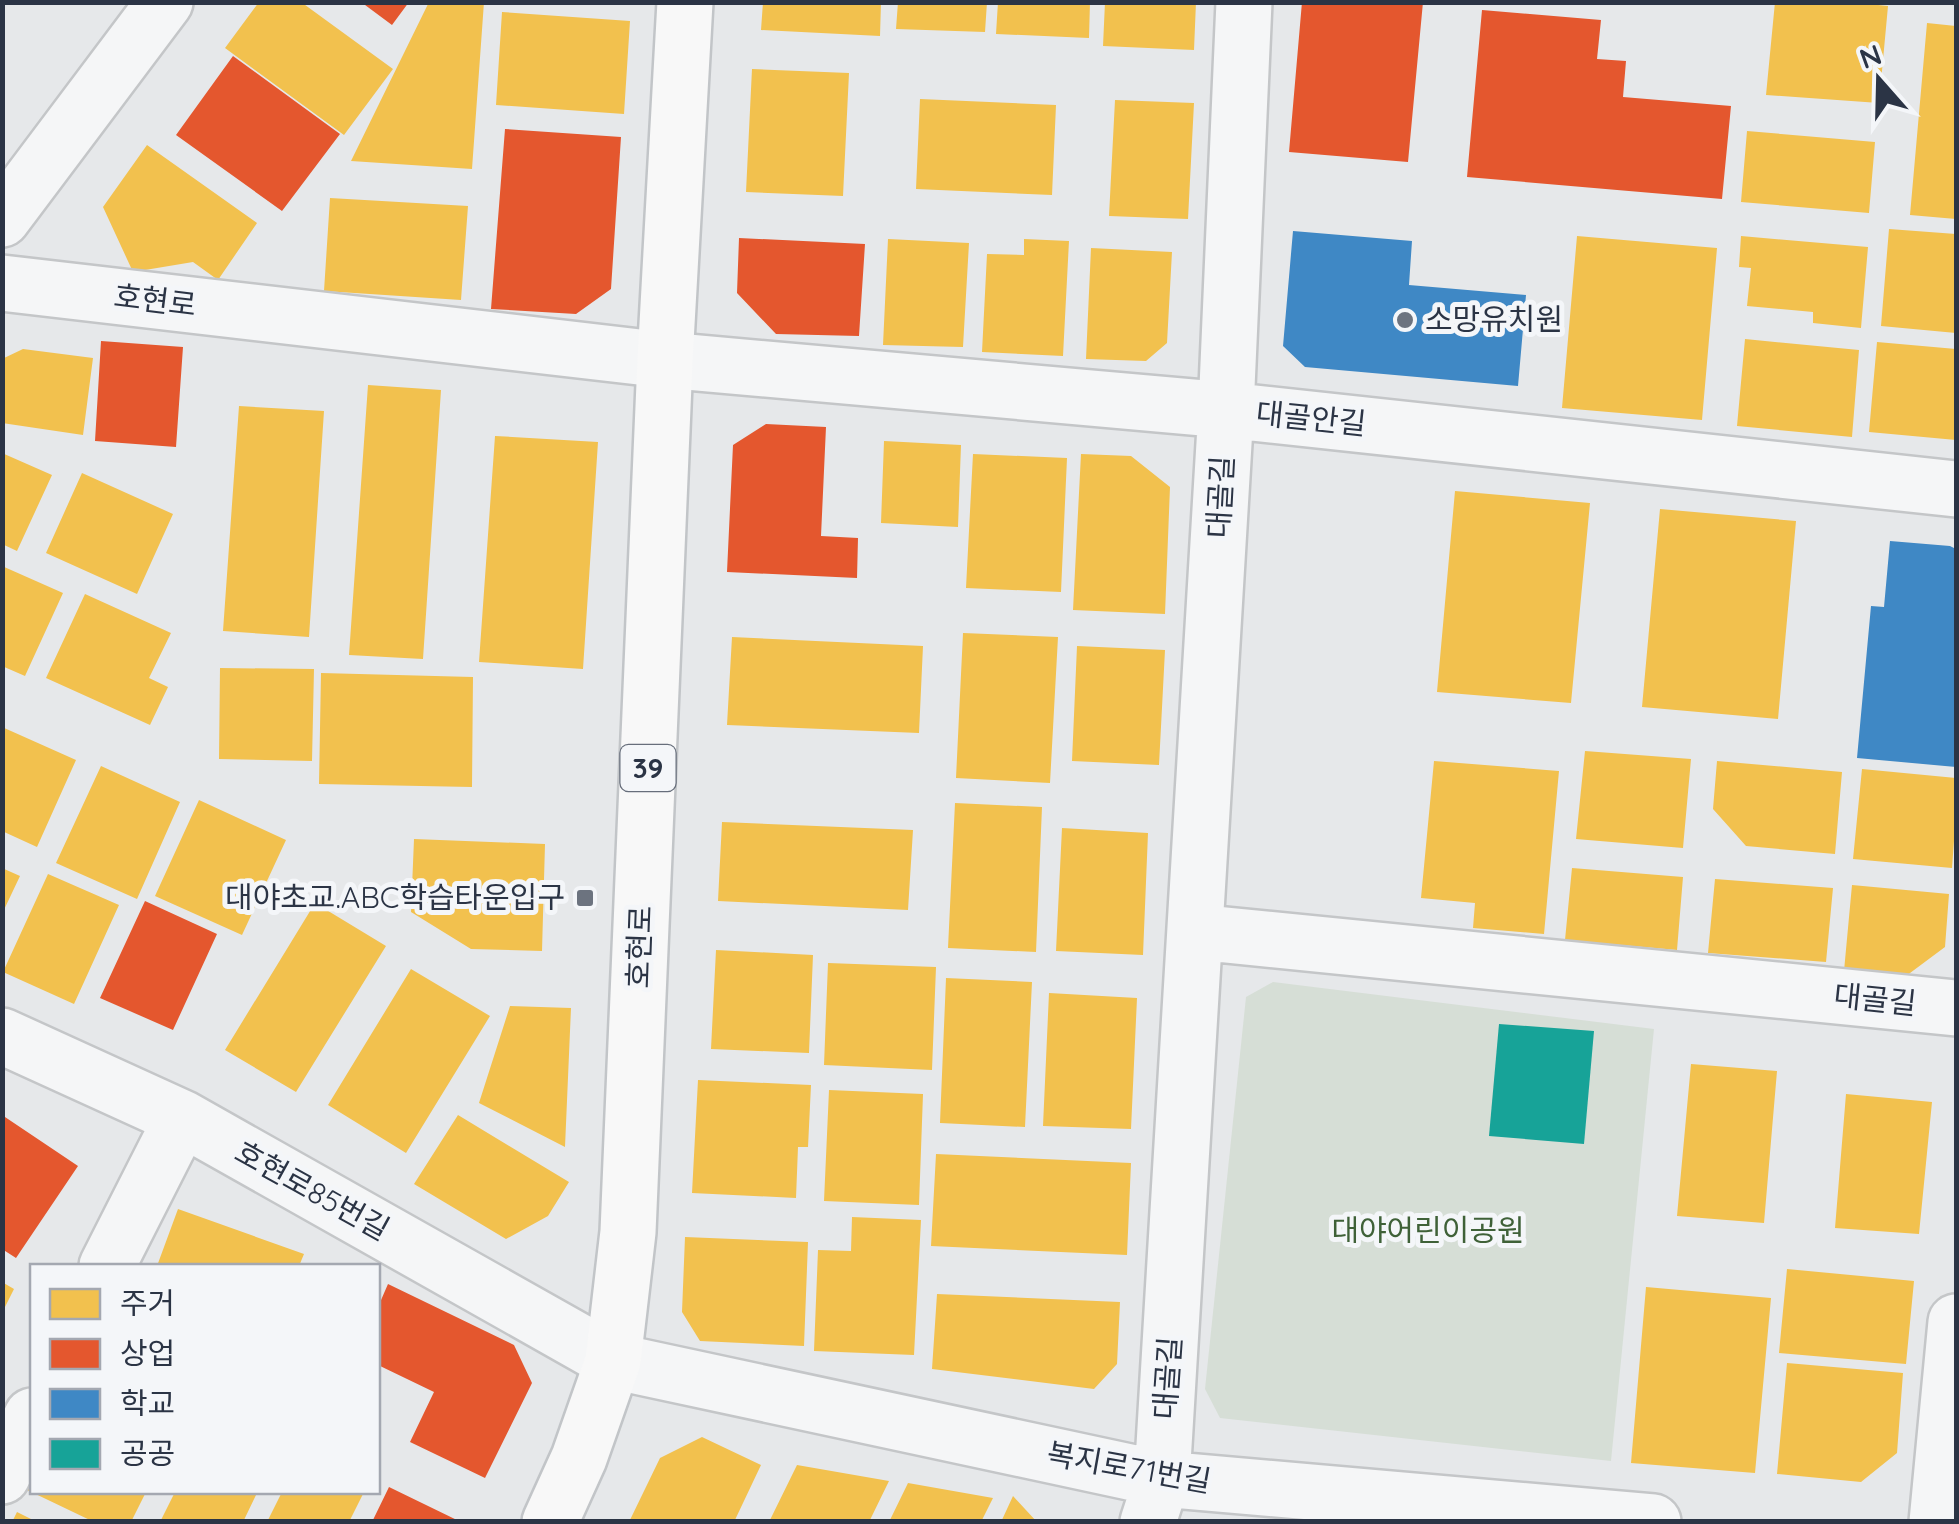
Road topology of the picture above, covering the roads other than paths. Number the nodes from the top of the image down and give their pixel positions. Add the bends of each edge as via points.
1 (165, 2) edge
2 (685, 2) edge
3 (1244, 2) edge
4 (2, 219) edge
5 (2, 283) edge
6 (665, 360) junction
7 (1226, 410) junction
8 (1956, 489) edge
9 (1196, 932) junction
10 (1956, 1008) edge
11 (2, 1036) edge
12 (182, 1118) junction
13 (109, 1264) edge
14 (1956, 1322) edge
15 (613, 1361) junction
16 (30, 1420) edge
17 (2, 1476) edge
18 (1155, 1500) edge
19 (550, 1522) edge
20 (1653, 1522) edge
21 (1937, 1522) edge

1 - 4 street
2 - 6 main road, 호현로 / 39
3 - 7 street, 대골길
5 - 6 street, 호현로
6 - 7 street, 대골안길
6 - 15 main road, 호현로 / 39 via 628,1232
7 - 8 street, 대골안길
7 - 9 street, 대골길
9 - 10 street, 대골길
9 - 18 street, 대골길
11 - 12 street, 호현로85번길
12 - 13 street
12 - 15 street, 호현로85번길
14 - 21 street
15 - 18 street, 복지로71번길
15 - 19 main road, 호현로 / 39
16 - 17 street
18 - 20 street, 복지로71번길

